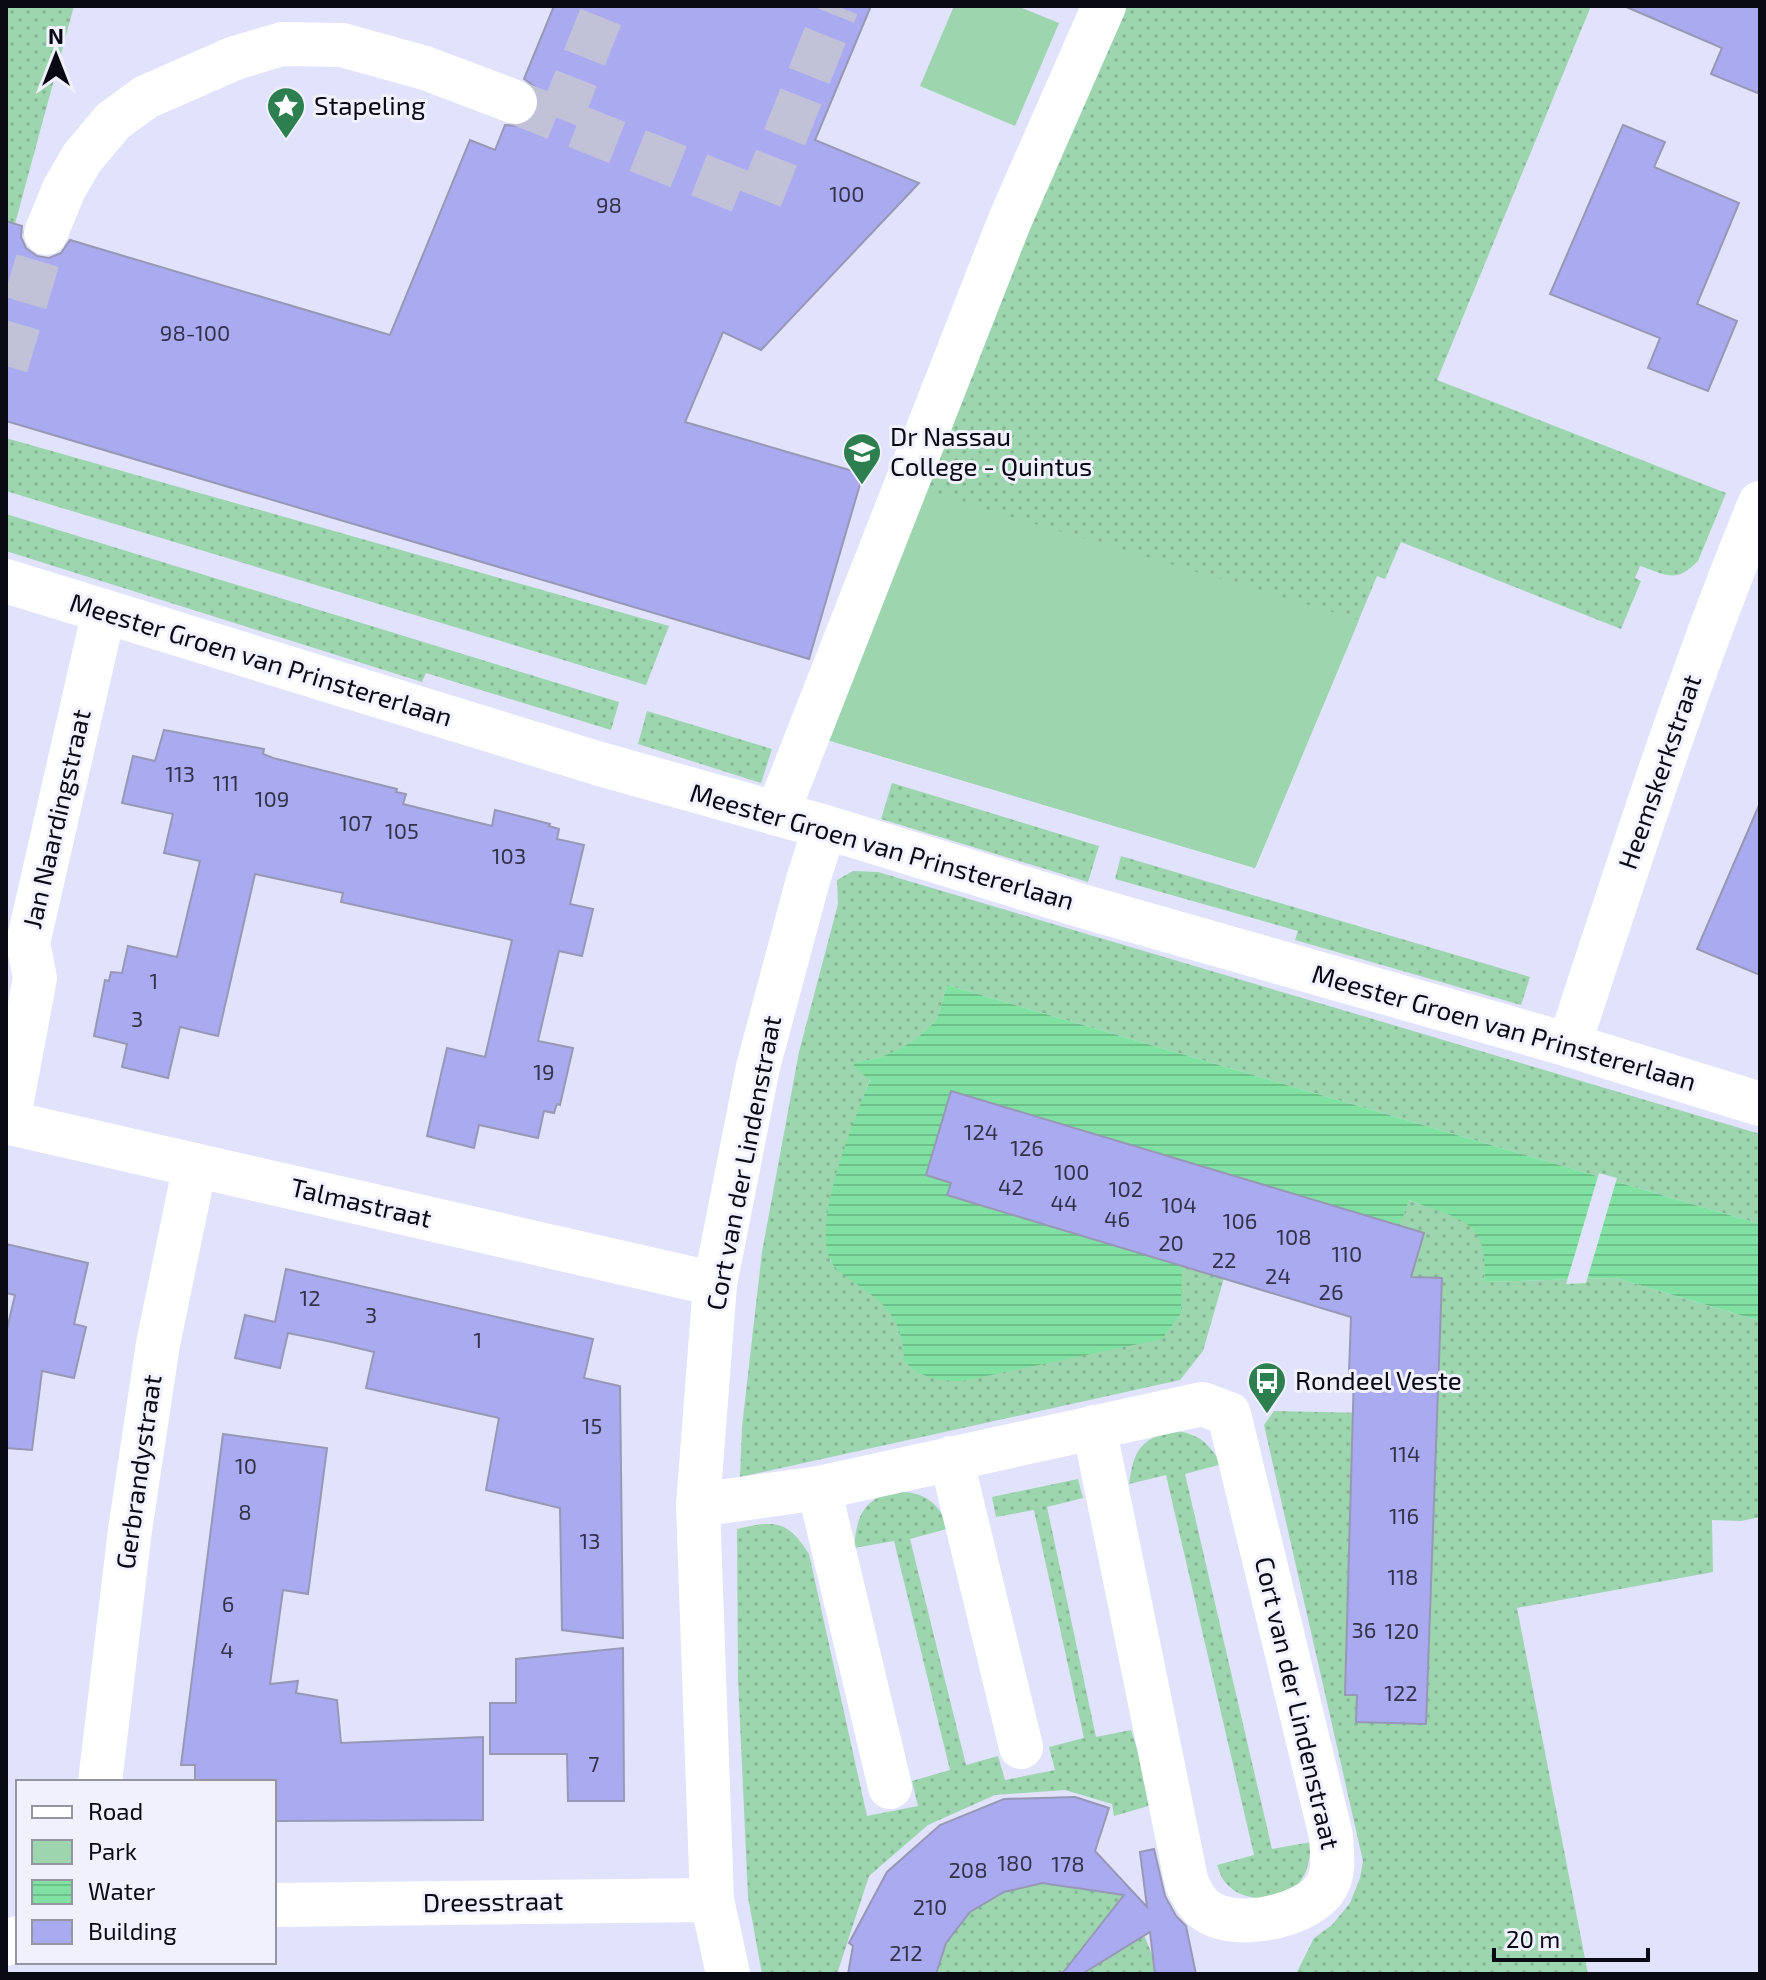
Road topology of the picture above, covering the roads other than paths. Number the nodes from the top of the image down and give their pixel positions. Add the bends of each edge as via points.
1 (1104, 6) edge
2 (515, 102) tunnel mouth
3 (46, 233) tunnel mouth
4 (1760, 503) edge
5 (6, 581) edge
6 (104, 611) junction
7 (777, 814) junction
8 (825, 827) junction
9 (1569, 1045) junction
10 (1760, 1104) edge
11 (7, 1122) edge
12 (195, 1165) junction
13 (715, 1284) junction
14 (1094, 1427) junction
15 (951, 1458) junction
16 (819, 1488) junction
17 (698, 1505) junction
18 (1021, 1747) dead end
19 (100, 1780) edge
20 (890, 1787) dead end
21 (712, 1900) junction
22 (276, 1905) edge
23 (728, 1974) edge

1 - 7 street via 1010,220
2 - 3 street via 425,68 342,45 282,44 235,58 146,97 113,121 82,158
4 - 9 street, Heemskerkstraat via 1667,748
5 - 6 street, Meester Groen van Prinstererlaan
6 - 7 street, Meester Groen van Prinstererlaan
6 - 11 street, Jan Naardingstraat via 28,943 35,978
7 - 8 street, Meester Groen van Prinstererlaan
8 - 9 street, Meester Groen van Prinstererlaan
8 - 13 street, Cort van der Lindenstraat via 758,1067
9 - 10 street, Meester Groen van Prinstererlaan
11 - 12 street, Talmastraat
12 - 13 street, Talmastraat
12 - 19 street, Gerbrandystraat via 155,1360
13 - 17 street, Cort van der Lindenstraat
14 - 14 street, Cort van der Lindenstraat via 1187,1884 1201,1907 1226,1918 1251,1921 1310,1905 1333,1871 1331,1836 1229,1414 1202,1404
14 - 15 street, Cort van der Lindenstraat
15 - 16 street, Cort van der Lindenstraat
15 - 18 street
16 - 17 street, Cort van der Lindenstraat
16 - 20 street
17 - 21 street, Cort van der Lindenstraat
21 - 22 street, Dreesstraat
21 - 23 street, Cort van der Lindenstraat

